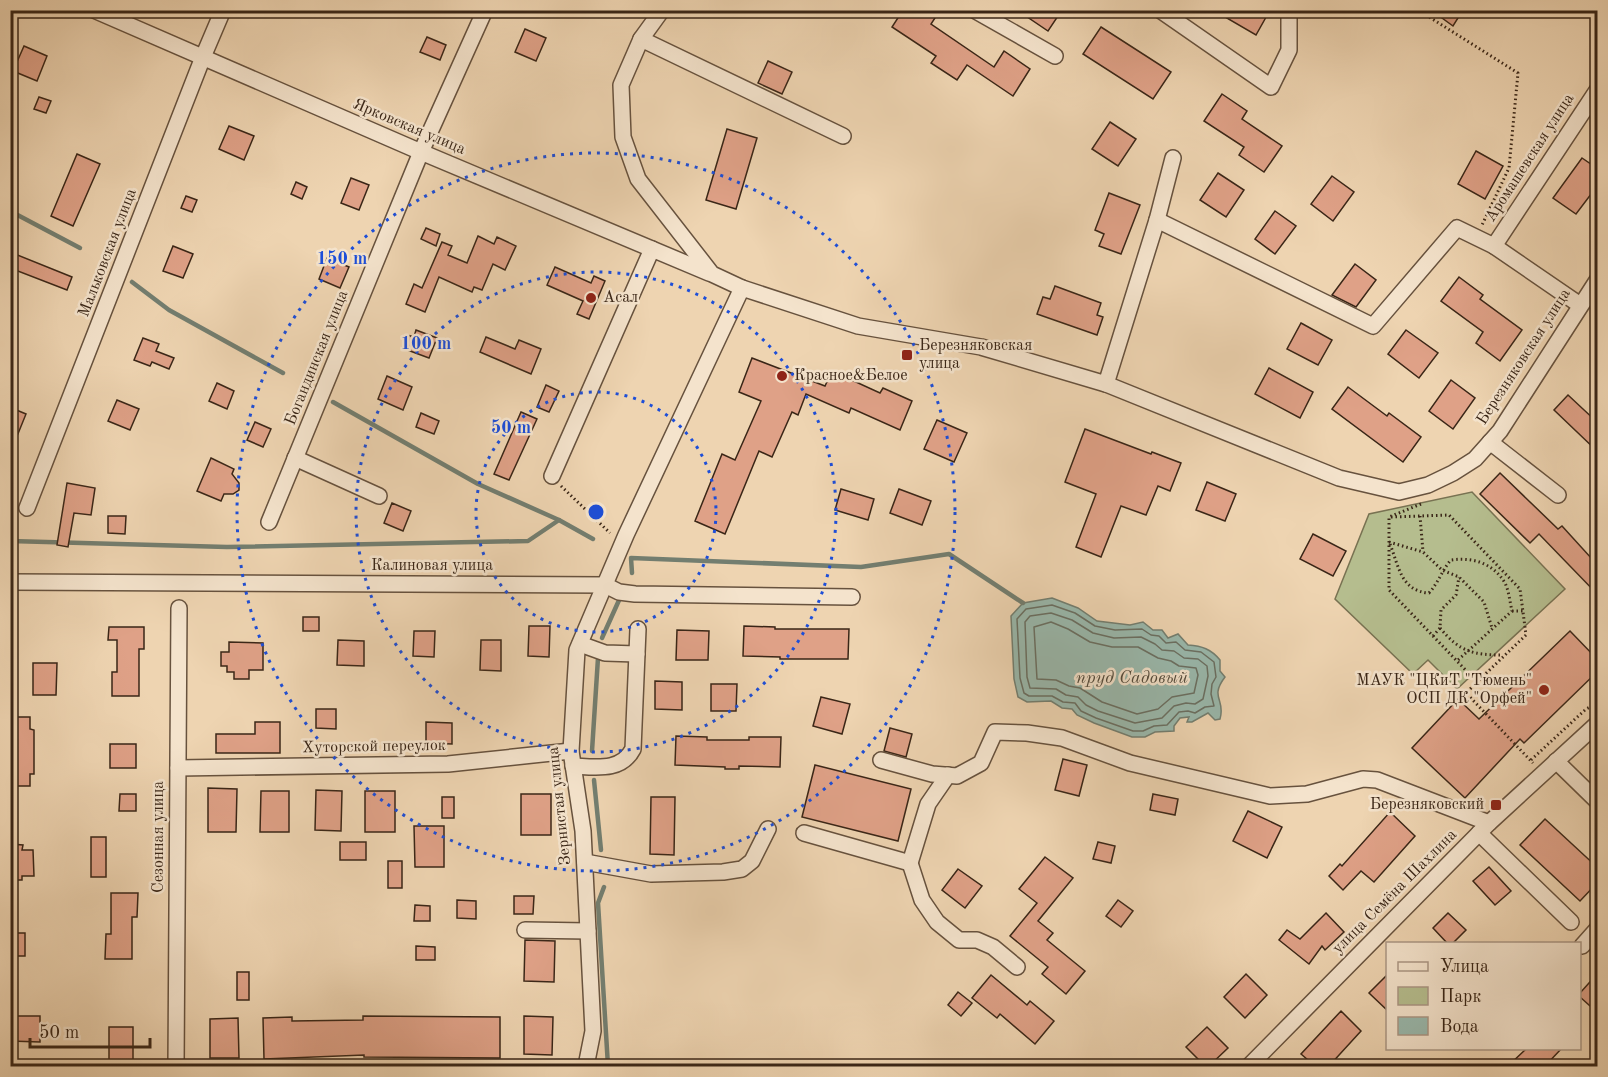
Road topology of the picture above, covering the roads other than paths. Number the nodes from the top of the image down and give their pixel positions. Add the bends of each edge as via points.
1 (94, 10) edge
2 (223, 10) edge
3 (484, 10) edge
4 (662, 10) edge
5 (974, 10) edge
6 (1160, 10) edge
7 (1289, 10) edge
8 (641, 39) junction
9 (1055, 56) dead end
10 (203, 57) junction
11 (1598, 89) edge
12 (843, 136) dead end
13 (421, 152) junction
14 (1173, 158) dead end
15 (1157, 220) junction
16 (1494, 246) junction
17 (652, 249) junction
18 (712, 274) junction
19 (1598, 279) edge
20 (742, 288) junction
21 (1580, 305) junction
22 (1106, 384) junction
23 (1490, 442) junction
24 (296, 458) junction
25 (552, 476) road end
26 (1557, 495) dead end
27 (379, 496) dead end
28 (27, 508) dead end
29 (269, 522) dead end
30 (10, 582) edge
31 (605, 585) junction
32 (852, 597) dead end
33 (179, 608) dead end
34 (638, 629) dead end
35 (580, 644) junction
36 (637, 654) junction
37 (1598, 723) edge
38 (572, 759) junction
39 (881, 760) dead end
40 (1556, 761) junction
41 (178, 768) junction
42 (948, 775) junction
43 (1598, 802) edge
44 (1484, 828) junction
45 (768, 829) dead end
46 (804, 833) dead end
47 (585, 862) junction
48 (910, 862) junction
49 (1571, 922) dead end
50 (1598, 928) edge
51 (525, 930) dead end
52 (588, 931) junction
53 (1582, 945) dead end
54 (1017, 967) dead end
55 (176, 1066) edge
56 (586, 1066) edge
57 (1249, 1066) edge

1 - 10 street, Ярковская улица
2 - 10 street, Мальковская улица
3 - 13 street, Богандинская улица
4 - 8 street, Березняковская улица
5 - 9 street
6 - 7 street via 1271,87 1289,50
8 - 12 street
8 - 18 street, Березняковская улица via 621,85 623,137 638,178
10 - 13 street, Ярковская улица
10 - 28 street, Мальковская улица
11 - 16 street, Аромашевская улица
13 - 17 street, Ярковская улица
13 - 24 street, Богандинская улица
14 - 15 street
15 - 16 street via 1372,326 1457,228
15 - 22 street
16 - 21 street
17 - 18 street, Ярковская улица
17 - 25 street
18 - 20 street, Березняковская улица
19 - 21 street, Березняковская улица
20 - 22 street, Березняковская улица via 858,326 981,347
20 - 31 street, Зернистая улица
21 - 23 street, Березняковская улица
22 - 23 street, Березняковская улица via 1340,478 1399,492 1428,485 1453,473 1475,459
23 - 26 street
24 - 27 street
24 - 29 street, Богандинская улица
30 - 31 street, Калиновая улица
31 - 32 street, Калиновая улица via 635,594
31 - 35 street, Зернистая улица
33 - 41 street, Сезонная улица
34 - 36 street
35 - 36 street via 605,653
35 - 38 street, Зернистая улица
36 - 38 street, Хуторской переулок via 633,749 628,758 608,767
37 - 40 street, улица Семёна Шахлина
38 - 41 street, Хуторской переулок
38 - 47 street, Зернистая улица
39 - 42 street
40 - 43 street
40 - 44 street, улица Семёна Шахлина
41 - 55 street, Сезонная улица
42 - 44 street via 957,776 981,763 995,732 1027,733 1062,738 1130,763 1270,796 1307,794 1363,779 1377,780
42 - 48 street via 928,804
44 - 49 street
44 - 57 street, улица Семёна Шахлина
45 - 47 street via 752,861 742,869 651,874
46 - 48 street
47 - 52 street, Зернистая улица
48 - 54 street via 922,900 937,922 959,940 977,940 993,947
50 - 53 street
51 - 52 street
52 - 56 street, Зернистая улица via 593,1031

